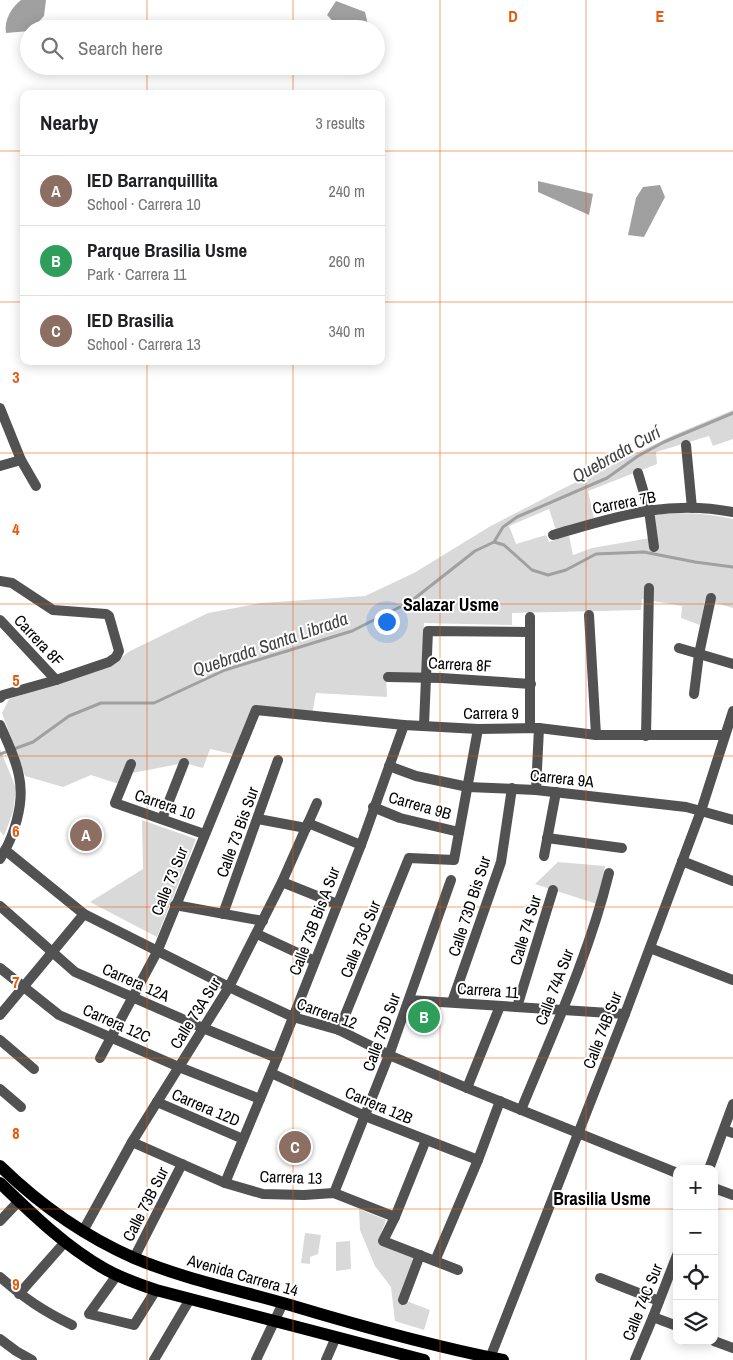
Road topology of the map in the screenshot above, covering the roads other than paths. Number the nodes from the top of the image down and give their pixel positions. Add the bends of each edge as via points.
1 (0, 408) edge
2 (686, 445) dead end
3 (21, 460) junction
4 (0, 466) edge
5 (638, 473) dead end
6 (36, 486) dead end
7 (692, 508) junction
8 (649, 510) junction
9 (733, 512) edge
10 (553, 535) dead end
11 (654, 547) dead end
12 (0, 581) edge
13 (649, 588) dead end
14 (711, 598) dead end
15 (589, 615) dead end
16 (530, 618) dead end
17 (0, 620) edge
18 (530, 632) junction
19 (679, 648) dead end
20 (699, 654) junction
21 (733, 664) edge
22 (388, 677) dead end
23 (426, 677) junction
24 (56, 680) junction
25 (531, 684) junction
26 (694, 694) dead end
27 (0, 698) edge
28 (256, 710) joint
29 (733, 711) edge
30 (404, 725) junction
31 (424, 725) junction
32 (1, 727) edge
33 (535, 728) junction
34 (478, 729) junction
35 (725, 735) junction
36 (596, 736) junction
37 (646, 736) junction
38 (278, 760) dead end
39 (184, 763) dead end
40 (130, 764) dead end
41 (389, 766) junction
42 (468, 787) junction
43 (512, 788) junction
44 (536, 790) junction
45 (556, 792) junction
46 (317, 803) dead end
47 (373, 807) junction
48 (701, 811) junction
49 (162, 819) junction
50 (258, 819) junction
51 (733, 820) edge
52 (307, 826) junction
53 (459, 832) junction
54 (204, 834) junction
55 (547, 838) junction
56 (361, 845) junction
57 (622, 848) dead end
58 (3, 855) edge
59 (544, 856) dead end
60 (682, 861) junction
61 (609, 873) dead end
62 (451, 880) dead end
63 (733, 881) edge
64 (282, 882) junction
65 (553, 890) dead end
66 (336, 904) junction
67 (175, 905) junction
68 (0, 906) edge
69 (84, 914) junction
70 (223, 914) junction
71 (263, 921) junction
72 (257, 934) junction
73 (650, 948) junction
74 (53, 952) junction
75 (157, 952) junction
76 (315, 960) junction
77 (0, 968) edge
78 (733, 980) edge
79 (23, 987) junction
80 (229, 987) junction
81 (132, 997) junction
82 (409, 1000) junction
83 (452, 1002) junction
84 (500, 1006) junction
85 (517, 1007) junction
86 (562, 1010) junction
87 (624, 1014) junction
88 (0, 1015) edge
89 (292, 1017) junction
90 (203, 1028) junction
91 (339, 1030) junction
92 (111, 1037) junction
93 (0, 1040) edge
94 (389, 1055) junction
95 (100, 1058) dead end
96 (277, 1058) junction
97 (179, 1067) junction
98 (34, 1069) dead end
99 (270, 1073) junction
100 (467, 1088) junction
101 (0, 1089) edge
102 (260, 1099) junction
103 (500, 1101) junction
104 (157, 1102) junction
105 (733, 1104) edge
106 (21, 1107) dead end
107 (521, 1110) junction
108 (365, 1116) junction
109 (578, 1132) junction
110 (728, 1132) edge
111 (243, 1139) junction
112 (426, 1140) junction
113 (132, 1142) junction
114 (478, 1160) junction
115 (182, 1164) junction
116 (711, 1165) edge
117 (0, 1166) edge
118 (673, 1171) edge
119 (0, 1182) edge
120 (225, 1183) junction
121 (718, 1189) edge
122 (334, 1193) junction
123 (733, 1195) edge
124 (19, 1201) junction
125 (395, 1217) junction
126 (0, 1221) edge
127 (83, 1231) junction
128 (65, 1242) junction
129 (420, 1255) junction
130 (134, 1258) junction
131 (435, 1261) junction
132 (673, 1266) edge
133 (458, 1270) dead end
134 (117, 1275) junction
135 (0, 1277) edge
136 (600, 1278) dead end
137 (156, 1290) junction
138 (19, 1294) junction
139 (190, 1299) junction
140 (404, 1300) dead end
141 (660, 1301) junction
142 (283, 1303) junction
143 (654, 1317) junction
144 (275, 1321) junction
145 (673, 1324) edge
146 (72, 1325) dead end
147 (336, 1337) junction
148 (0, 1339) edge
149 (718, 1342) edge
150 (733, 1348) edge
151 (496, 1359) edge
152 (32, 1360) edge
153 (154, 1360) edge
154 (256, 1360) edge
155 (326, 1360) edge
156 (424, 1360) edge
157 (635, 1360) edge

1 - 3 street
2 - 7 street
3 - 4 street
3 - 6 street
5 - 8 street
7 - 8 street, Carrera 7B
7 - 9 street, Carrera 7B
8 - 10 street, Carrera 7B
8 - 11 street
12 - 24 street via 12,583 53,610 109,616 119,651 116,656 109,662
13 - 37 street
14 - 20 street
15 - 36 street
16 - 18 street
17 - 24 street, Carrera 8F
18 - 23 street via 428,631
18 - 25 street
19 - 20 street
20 - 21 street
20 - 26 street
22 - 23 street, Carrera 8F
23 - 25 street, Carrera 8F
23 - 31 street
24 - 27 street
25 - 33 street
28 - 30 street, Carrera 9
28 - 54 street, Calle 73 Sur
29 - 35 street, Calle 74B Sur
30 - 31 street, Carrera 9
30 - 41 street, Calle 73B Bis A Sur
31 - 34 street, Carrera 9
32 - 58 street via 21,784 14,829
33 - 34 street, Carrera 9
33 - 36 street, Carrera 9
33 - 44 street
34 - 42 street
35 - 37 street, Carrera 9
35 - 48 street, Calle 74B Sur
36 - 37 street, Carrera 9
38 - 50 street, Calle 73 Bis Sur
39 - 49 street
40 - 49 street, Carrera 10 via 115,803
41 - 42 street, Carrera 9A via 416,776
41 - 47 street, Calle 73B Bis A Sur
42 - 43 street, Carrera 9A
42 - 53 street
43 - 44 street, Carrera 9A
43 - 83 street, Calle 73D Bis Sur via 501,862
44 - 45 street, Carrera 9A
45 - 48 street, Carrera 9A
45 - 55 street
46 - 52 street, Calle 73A Sur
47 - 53 street, Carrera 9B via 400,818
47 - 56 street, Calle 73B Bis A Sur
48 - 51 street, Carrera 9A
48 - 60 street, Calle 74B Sur
49 - 54 street, Carrera 10
50 - 52 street
50 - 70 street, Calle 73 Bis Sur
52 - 56 street
52 - 64 street, Calle 73A Sur
53 - 91 street, Calle 73C Sur via 454,860 409,858
54 - 67 street, Calle 73 Sur
55 - 57 street
55 - 59 street
56 - 66 street, Calle 73B Bis A Sur
58 - 69 street, Carrera 12
60 - 63 street
60 - 73 street, Calle 74B Sur
61 - 86 street, Calle 74A Sur via 600,911
62 - 82 street, Calle 73D Sur
64 - 66 street
64 - 71 street, Calle 73A Sur
65 - 85 street, Calle 74 Sur
66 - 76 street, Calle 73B Bis A Sur
67 - 70 street
67 - 75 street, Calle 73 Sur
68 - 74 street, Carrera 12A
69 - 74 street
69 - 75 street, Carrera 12
70 - 71 street
71 - 72 street, Calle 73A Sur
72 - 76 street
72 - 80 street, Calle 73A Sur
73 - 78 street
73 - 87 street, Calle 74B Sur
74 - 79 street
74 - 81 street, Carrera 12A via 76,972
75 - 80 street, Carrera 12
75 - 81 street, Calle 73 Sur
76 - 89 street, Calle 73B Bis A Sur
77 - 79 street, Carrera 12C
79 - 88 street
79 - 92 street, Carrera 12C via 59,1015
80 - 89 street, Carrera 12
80 - 90 street, Calle 73A Sur
81 - 90 street, Carrera 12A
81 - 92 street, Calle 73 Sur
82 - 83 street, Carrera 11
82 - 94 street, Calle 73D Sur
83 - 84 street, Carrera 11
84 - 85 street, Carrera 11
84 - 100 street
85 - 86 street, Carrera 11
86 - 87 street, Carrera 11
86 - 107 street, Calle 74A Sur
87 - 109 street, Calle 74B Sur
89 - 91 street, Carrera 12
89 - 96 street, Calle 73B Bis A Sur
90 - 96 street, Carrera 12A
90 - 97 street, Calle 73A Sur
91 - 94 street, Carrera 12
92 - 95 street, Calle 73 Sur
92 - 97 street, Carrera 12C
93 - 98 street
94 - 100 street, Carrera 12
94 - 108 street, Calle 73D Sur
96 - 99 street, Calle 73B Bis A Sur
97 - 102 street, Carrera 12C
97 - 104 street, Calle 73A Sur
99 - 102 street, Calle 73B Bis A Sur
99 - 108 street, Carrera 12B
100 - 103 street, Carrera 12
101 - 106 street
102 - 111 street, Calle 73B Bis A Sur
103 - 107 street, Carrera 12
103 - 114 street
104 - 111 street, Carrera 12D
104 - 113 street, Calle 73A Sur
105 - 110 street
107 - 109 street, Carrera 12
108 - 112 street, Carrera 12B
108 - 122 street, Calle 73D Sur
109 - 118 street, Carrera 12
109 - 151 street, Calle 74B Sur
110 - 116 street
111 - 120 street, Calle 73B Bis A Sur
112 - 114 street, Carrera 12B
112 - 125 street
113 - 115 street, Carrera 13
113 - 127 street, Calle 73A Sur
114 - 131 street
115 - 120 street, Carrera 13
115 - 130 street, Calle 73B Sur
117 - 127 main road, Avenida Carrera 14 via 47,1207
119 - 124 main road
120 - 122 street, Carrera 13 via 262,1194
121 - 123 street
122 - 125 street, Carrera 13
124 - 126 street
124 - 128 main road
125 - 129 street via 383,1240
127 - 130 main road, Avenida Carrera 14
128 - 134 main road
128 - 138 street
129 - 131 street
129 - 140 street
130 - 142 main road, Avenida Carrera 14
131 - 133 street
132 - 141 street, Calle 74C Sur
134 - 137 main road
134 - 137 street via 89,1314 134,1325
135 - 138 street
136 - 141 street
137 - 139 main road
138 - 146 street
139 - 144 main road
139 - 153 street
141 - 143 street, Calle 74C Sur
142 - 144 street
142 - 151 main road, Avenida Carrera 14
143 - 145 street
143 - 157 street, Calle 74C Sur
144 - 147 main road
144 - 154 street
147 - 155 street
147 - 156 main road
148 - 152 street
149 - 150 street

